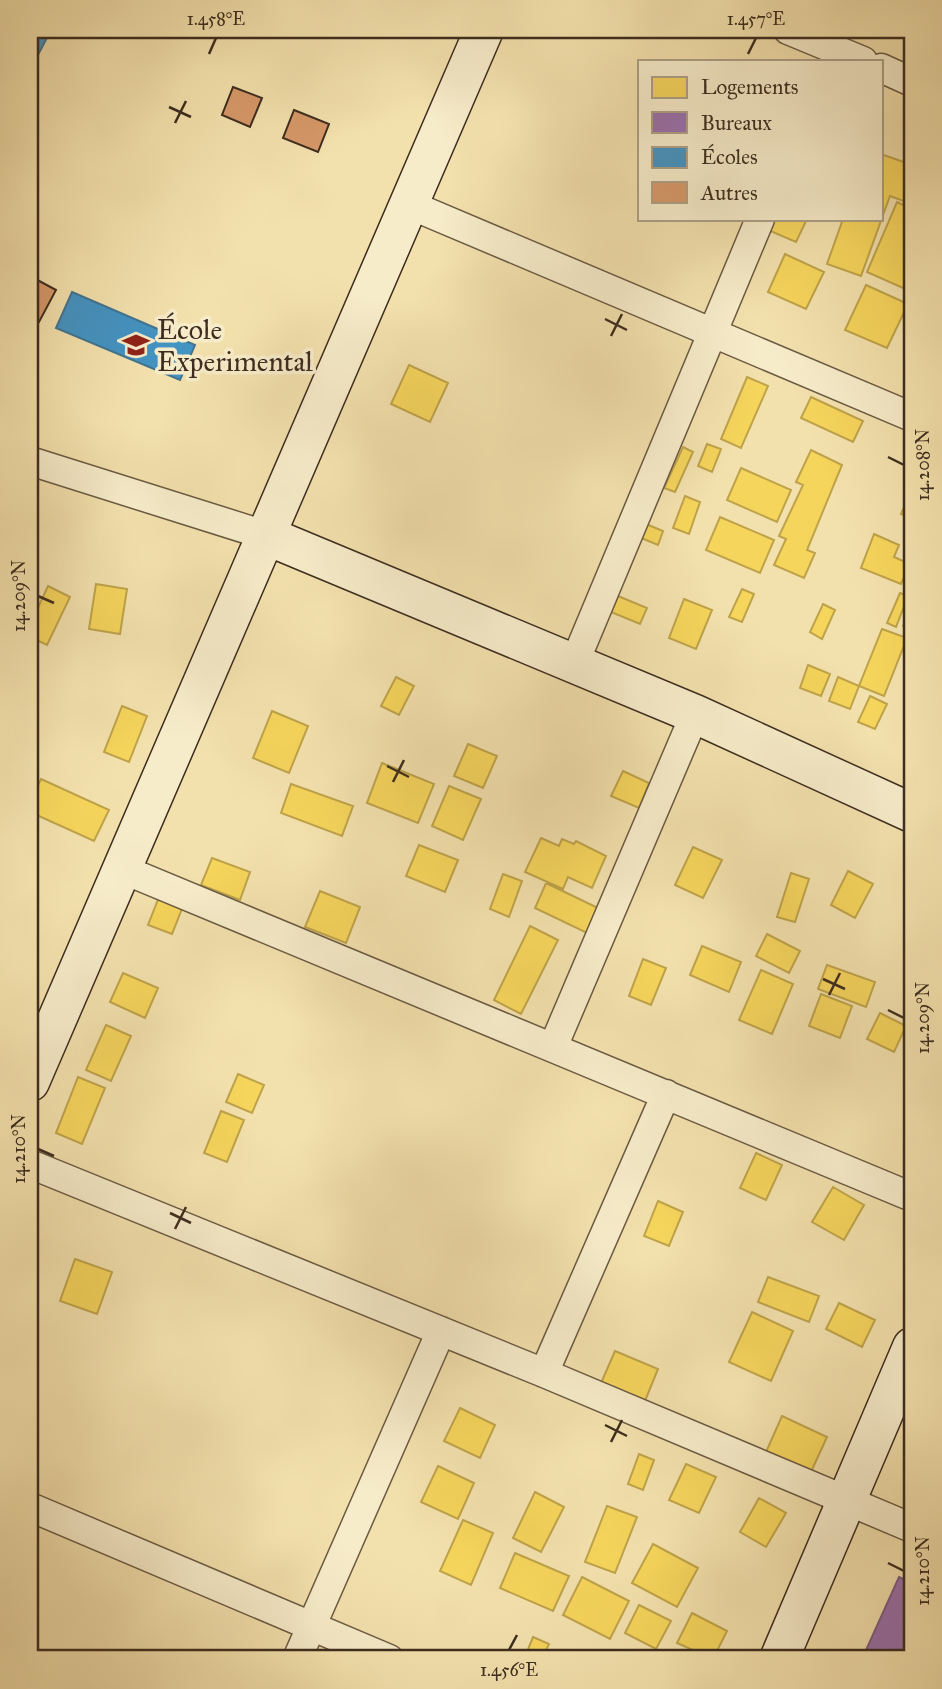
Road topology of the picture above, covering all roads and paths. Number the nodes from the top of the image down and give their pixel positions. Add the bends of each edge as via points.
1 (484, 30) edge
2 (788, 30) edge
3 (828, 54) edge
4 (858, 60) edge
5 (883, 69) edge
6 (912, 82) edge
7 (408, 204) junction
8 (760, 220) edge
9 (712, 333) junction
10 (912, 417) edge
11 (30, 461) edge
12 (265, 535) junction
13 (575, 664) junction
14 (695, 714) junction
15 (912, 813) edge
16 (122, 869) junction
17 (553, 1047) junction
18 (30, 1082) edge
19 (666, 1094) junction
20 (30, 1164) edge
21 (912, 1197) edge
22 (441, 1331) junction
23 (912, 1347) edge
24 (544, 1373) junction
25 (847, 1499) junction
26 (30, 1507) edge
27 (912, 1528) edge
28 (312, 1626) junction
29 (297, 1659) edge
30 (389, 1659) edge
31 (779, 1659) edge

1 - 7 street
2 - 3 street
3 - 4 street
5 - 6 street
7 - 9 street
7 - 12 street
8 - 9 street
9 - 10 street
9 - 13 street
11 - 12 street
12 - 13 street
12 - 16 street
13 - 14 street
14 - 15 street
14 - 17 street
16 - 17 street
16 - 18 street
17 - 19 street
19 - 21 street
19 - 24 street
20 - 22 street
22 - 24 street
22 - 28 street
23 - 25 street
24 - 25 street
25 - 27 street
25 - 31 street
26 - 28 street
28 - 29 street
28 - 30 street

